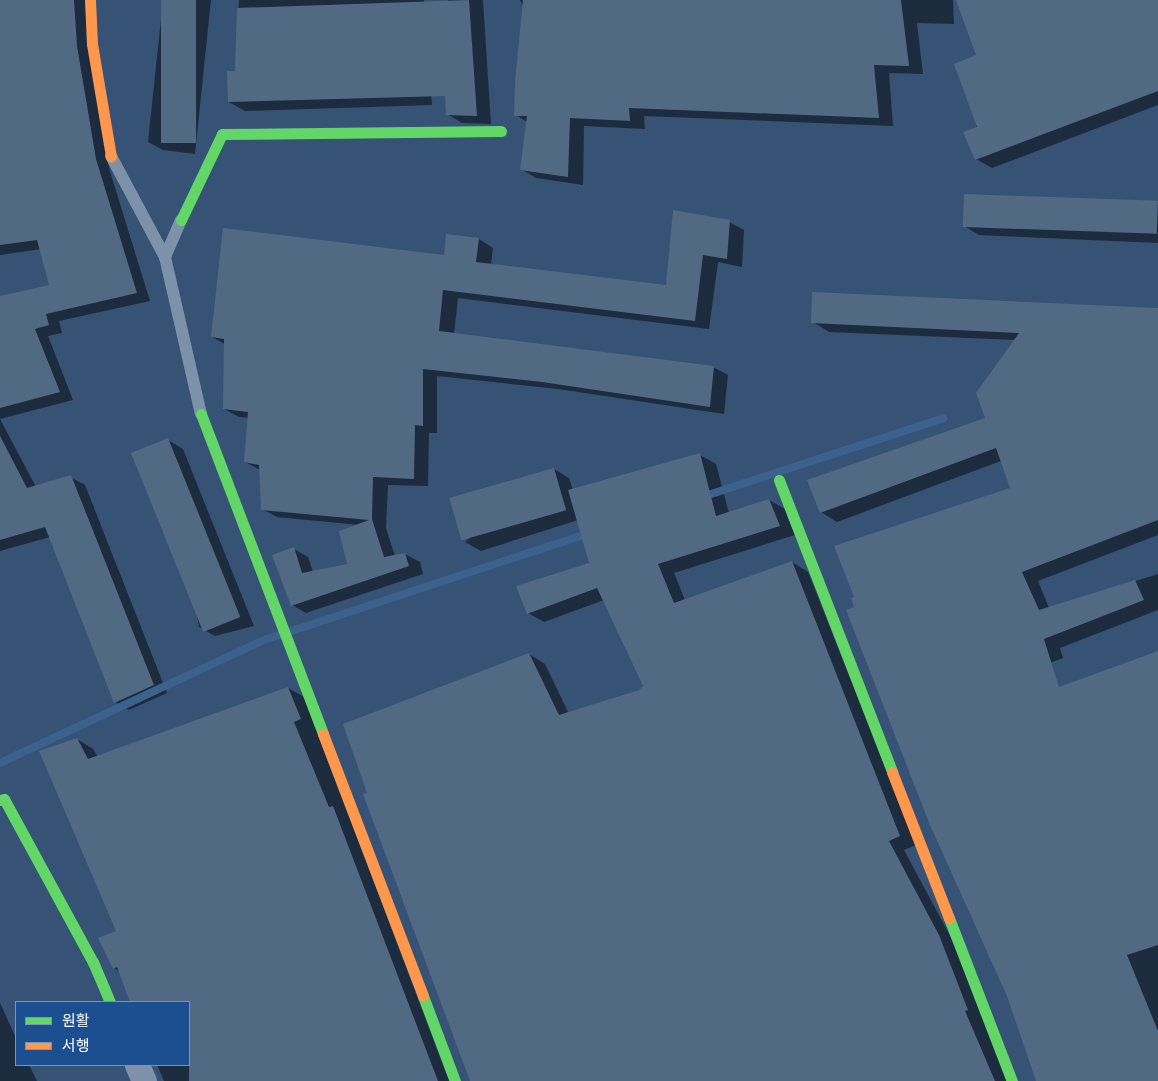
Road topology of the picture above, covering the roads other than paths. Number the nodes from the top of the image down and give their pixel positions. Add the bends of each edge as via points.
1 (90, 0) edge
2 (501, 131) dead end
3 (111, 156) joint
4 (181, 220) joint
5 (165, 257) junction
6 (201, 414) joint
7 (779, 480) dead end
8 (0, 800) edge
9 (110, 1001) edge
10 (137, 1066) edge
11 (144, 1081) edge
12 (455, 1081) edge
13 (1012, 1081) edge

1 - 3 street via 92,44
2 - 4 street via 222,134
3 - 5 lane
4 - 5 lane
5 - 6 lane
6 - 12 street
7 - 13 street
8 - 9 street via 4,799 9,807 93,962
10 - 11 street

